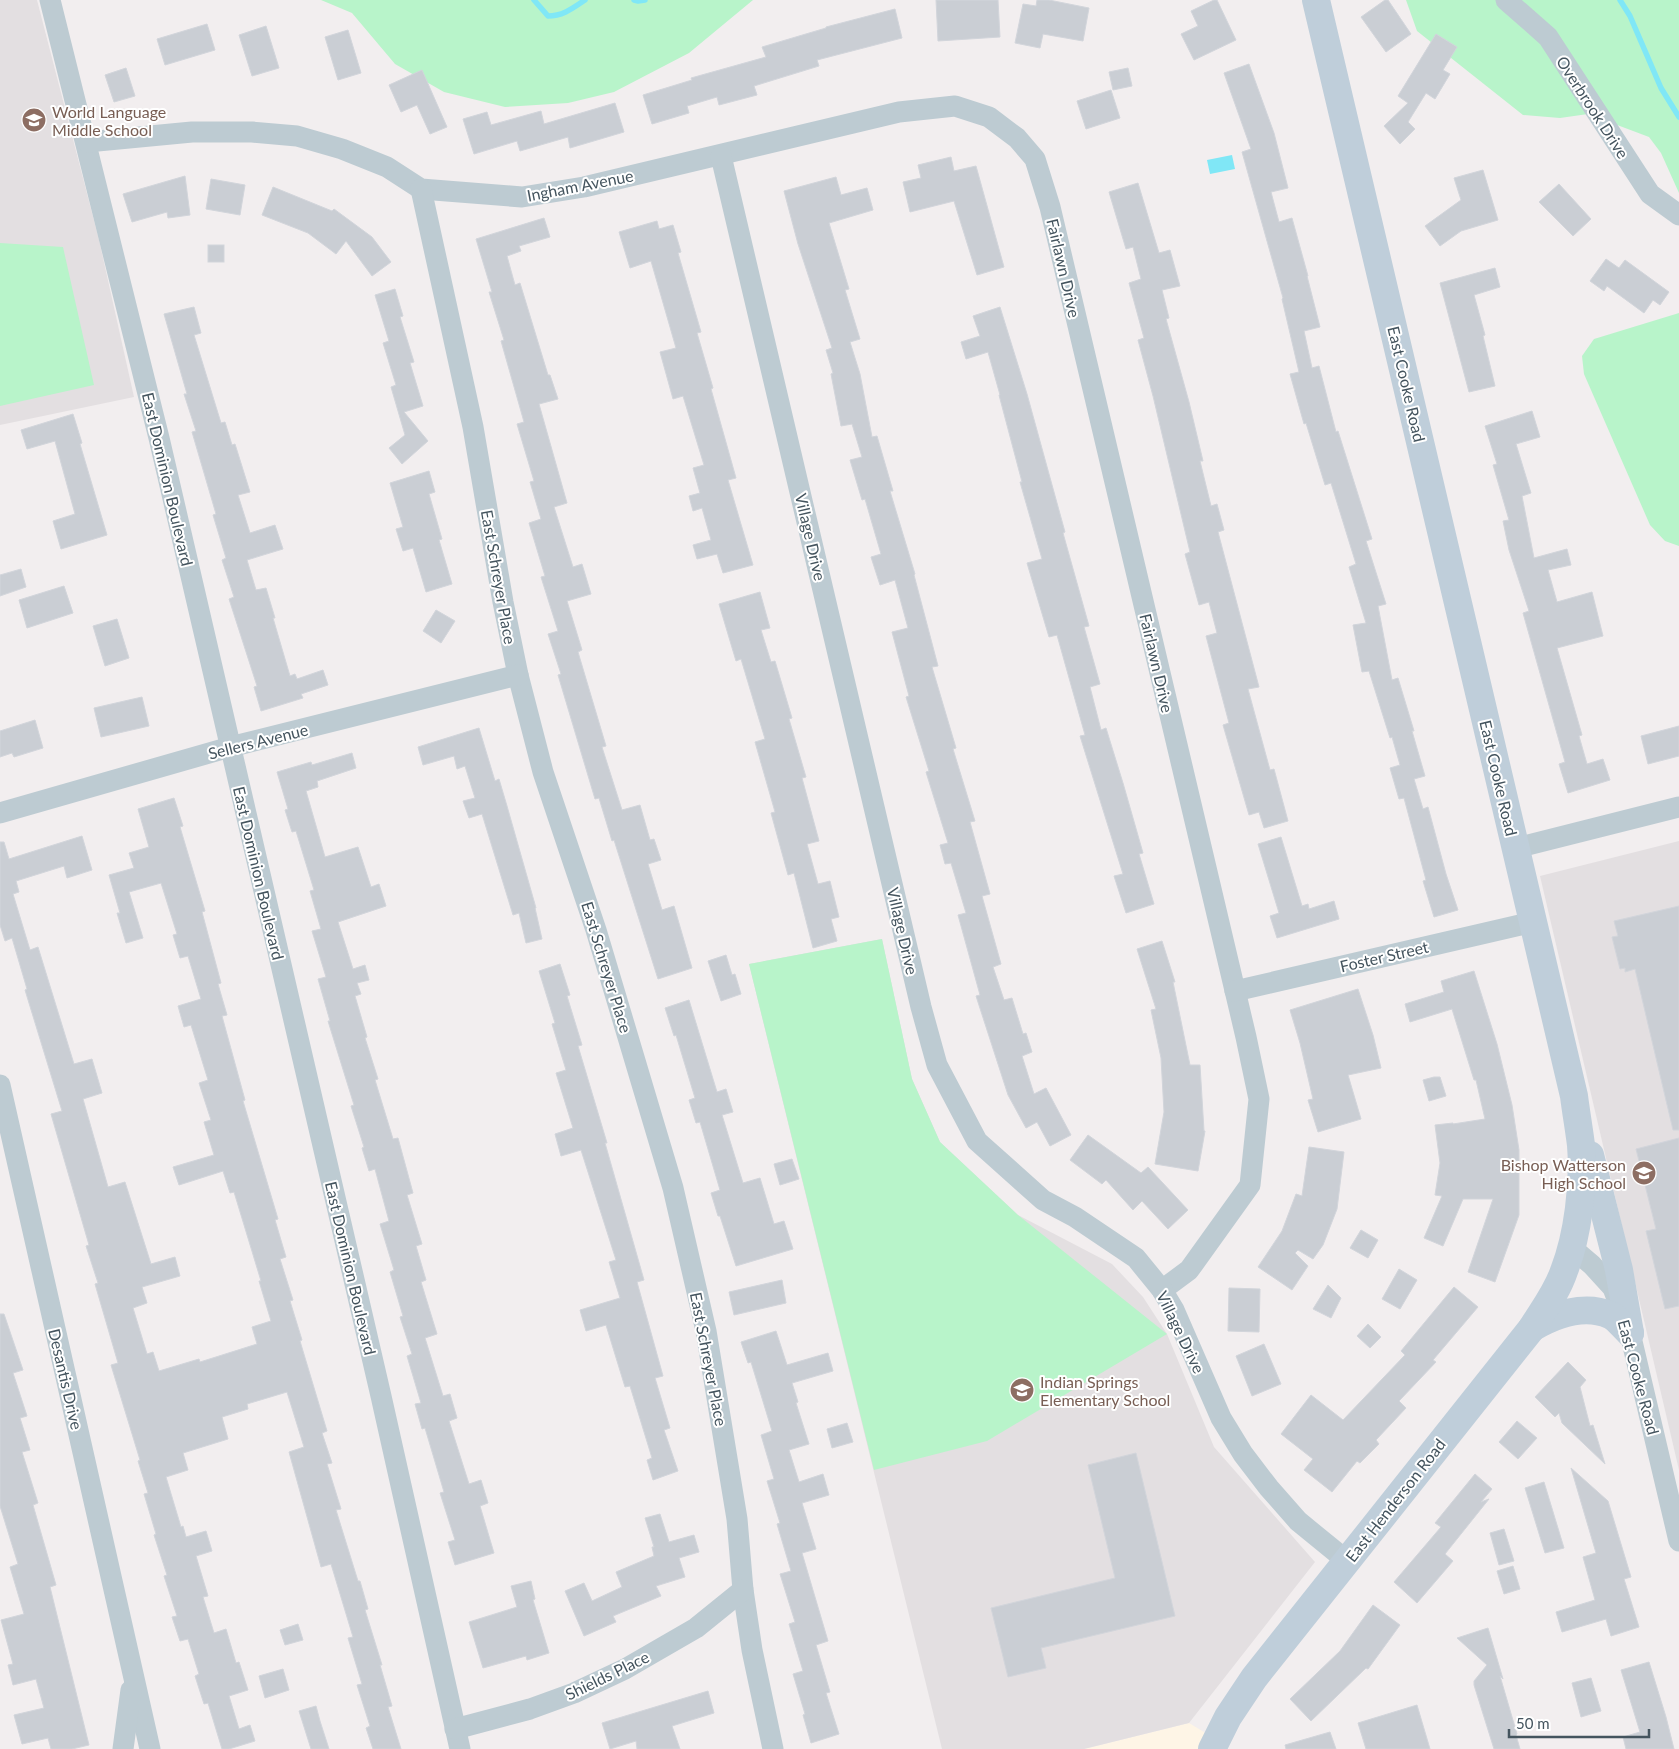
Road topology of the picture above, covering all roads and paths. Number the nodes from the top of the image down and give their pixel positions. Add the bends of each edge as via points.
1 (50, 0) edge
2 (1316, 0) edge
3 (1506, 0) edge
4 (899, 112) joint
5 (87, 142) junction
6 (722, 156) junction
7 (421, 189) junction
8 (1679, 215) edge
9 (518, 675) junction
10 (230, 747) junction
11 (1679, 807) edge
12 (0, 812) edge
13 (1516, 848) junction
14 (1533, 922) junction
15 (1235, 991) junction
16 (0, 1086) edge
17 (1574, 1096) junction
18 (1572, 1248) junction
19 (1162, 1290) junction
20 (1532, 1328) junction
21 (1630, 1333) junction
22 (1679, 1541) edge
23 (1347, 1561) junction
24 (743, 1590) junction
25 (133, 1672) junction
26 (458, 1739) edge
27 (123, 1749) edge
28 (150, 1749) edge
29 (773, 1749) edge
30 (1212, 1749) edge

1 - 5 street, East Dominion Boulevard
2 - 13 main road, East Cooke Road
3 - 8 street, Overbrook Drive via 1548,37 1650,194
4 - 6 street, Ingham Avenue
4 - 15 street, Fairlawn Drive via 956,106 989,117 1017,138 1035,159 1050,207
5 - 7 street, Ingham Avenue via 192,132 297,136 342,148 387,167
5 - 10 street, East Dominion Boulevard
6 - 7 street, Ingham Avenue via 584,187 522,197
6 - 19 street, Village Drive via 937,1065 977,1140 1043,1200 1075,1217 1136,1258
7 - 9 street, East Schreyer Place via 473,427
9 - 10 street, Sellers Avenue
9 - 24 street, East Schreyer Place via 543,772 596,930 674,1188 706,1331 737,1519
10 - 12 street, Sellers Avenue
10 - 26 street, East Dominion Boulevard
11 - 13 street
13 - 14 main road, East Cooke Road
14 - 15 street, Foster Street
14 - 17 main road, East Cooke Road
15 - 19 street, Fairlawn Drive via 1259,1099 1250,1185 1189,1270
16 - 25 street, Desantis Drive
17 - 18 main road, East Cooke Road via 1581,1146 1580,1198
17 - 21 main road via 1610,1228
18 - 20 main road, East Henderson Road via 1555,1291
18 - 21 street, East Cooke Road via 1613,1288
19 - 23 street, Village Drive via 1221,1418 1243,1454 1298,1521
20 - 21 main road via 1562,1314 1595,1311 1612,1315
20 - 23 main road, East Henderson Road
21 - 22 street, East Cooke Road
23 - 30 main road, East Henderson Road via 1254,1678 1228,1717
24 - 26 street, Shields Place via 696,1628 624,1669 574,1693
24 - 29 street, East Schreyer Place
25 - 27 street, Desantis Drive
25 - 28 street, Desantis Drive

